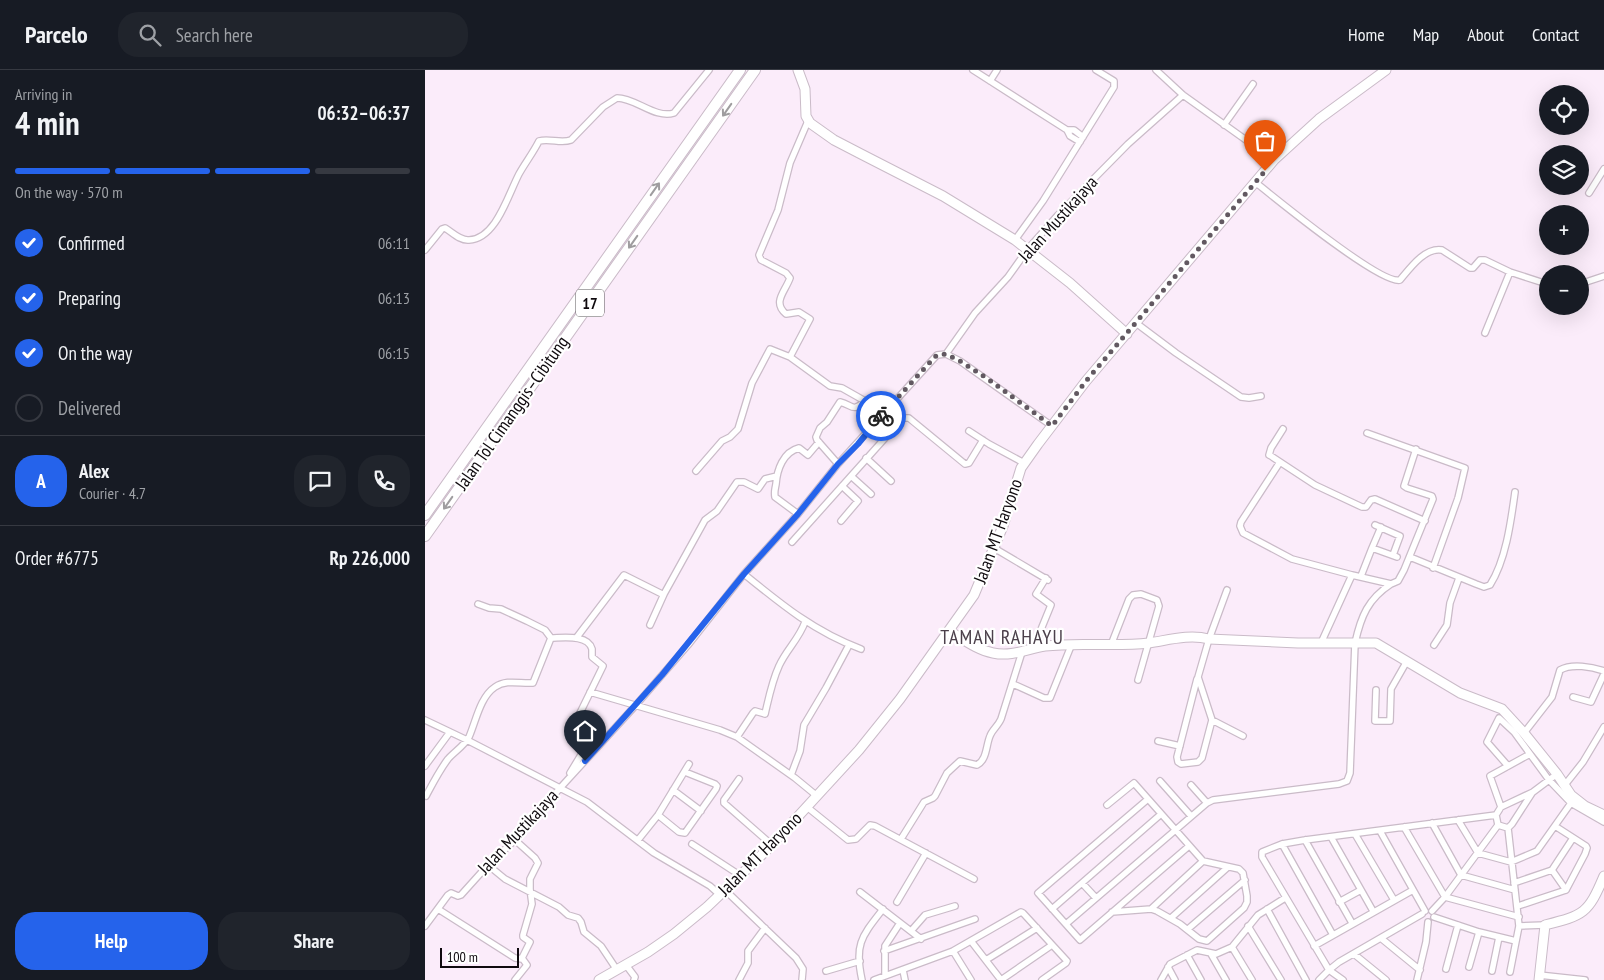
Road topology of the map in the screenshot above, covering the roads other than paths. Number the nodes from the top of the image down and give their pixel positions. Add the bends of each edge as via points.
1 (709, 70) edge
2 (740, 70) edge
3 (755, 70) edge
4 (797, 70) edge
5 (973, 70) edge
6 (997, 70) edge
7 (1096, 70) edge
8 (1156, 70) edge
9 (1386, 70) edge
10 (990, 81) junction
11 (1253, 84) dead end
12 (1183, 95) junction
13 (808, 121) junction
14 (1224, 125) junction
15 (1082, 140) junction
16 (1274, 160) junction
17 (1604, 169) edge
18 (1255, 182) junction
19 (1589, 193) dead end
20 (1015, 240) junction
21 (1029, 249) junction
22 (425, 250) edge
23 (1510, 272) junction
24 (1604, 276) edge
25 (1539, 281) edge
26 (1589, 281) edge
27 (1136, 323) junction
28 (1485, 333) dead end
29 (1127, 334) junction
30 (943, 354) junction
31 (790, 357) junction
32 (1261, 396) dead end
33 (865, 401) junction
34 (1052, 426) junction
35 (1283, 429) dead end
36 (969, 431) dead end
37 (1367, 433) dead end
38 (983, 440) junction
39 (819, 442) junction
40 (1416, 449) junction
41 (866, 458) junction
42 (1280, 462) junction
43 (1024, 463) junction
44 (838, 464) junction
45 (696, 470) dead end
46 (777, 476) junction
47 (851, 476) junction
48 (891, 481) dead end
49 (842, 486) junction
50 (1515, 492) dead end
51 (871, 494) dead end
52 (798, 514) junction
53 (425, 515) edge
54 (841, 520) dead end
55 (1425, 521) junction
56 (425, 536) edge
57 (792, 542) dead end
58 (994, 548) junction
59 (1372, 548) junction
60 (1410, 557) junction
61 (1433, 568) junction
62 (744, 574) junction
63 (1352, 575) junction
64 (1361, 576) junction
65 (1459, 578) junction
66 (1391, 584) junction
67 (1227, 590) dead end
68 (664, 594) junction
69 (478, 604) dead end
70 (805, 622) junction
71 (650, 625) dead end
72 (949, 631) junction
73 (577, 637) junction
74 (551, 638) junction
75 (1209, 639) junction
76 (1148, 643) junction
77 (1321, 643) junction
78 (1355, 643) junction
79 (849, 645) junction
80 (1111, 645) junction
81 (1434, 645) dead end
82 (1071, 646) junction
83 (861, 649) dead end
84 (1033, 649) junction
85 (1023, 652) junction
86 (1407, 661) junction
87 (1604, 672) edge
88 (1198, 677) junction
89 (1138, 680) dead end
90 (1013, 684) junction
91 (1376, 690) dead end
92 (590, 692) junction
93 (1573, 697) dead end
94 (636, 705) junction
95 (425, 720) edge
96 (1212, 720) junction
97 (1604, 727) edge
98 (450, 732) junction
99 (1524, 733) junction
100 (1243, 736) dead end
101 (737, 737) junction
102 (467, 740) junction
103 (1158, 741) dead end
104 (1180, 746) junction
105 (1530, 754) junction
106 (689, 764) dead end
107 (425, 766) edge
108 (1508, 766) junction
109 (685, 772) junction
110 (1557, 774) junction
111 (791, 775) junction
112 (739, 779) dead end
113 (567, 780) junction
114 (1549, 780) junction
115 (1160, 781) dead end
116 (1191, 785) dead end
117 (1565, 786) junction
118 (561, 787) junction
119 (673, 790) junction
120 (1533, 792) junction
121 (426, 796) dead end
122 (817, 796) junction
123 (1148, 799) junction
124 (1207, 803) junction
125 (1571, 803) junction
126 (1107, 805) dead end
127 (807, 807) junction
128 (1501, 808) junction
129 (701, 811) junction
130 (658, 814) junction
131 (1160, 814) junction
132 (1496, 815) junction
133 (1604, 815) edge
134 (1191, 816) junction
135 (1458, 820) junction
136 (1604, 822) edge
137 (1432, 823) junction
138 (1498, 826) junction
139 (1555, 826) junction
140 (1404, 827) junction
141 (1508, 828) junction
142 (1175, 830) junction
143 (1380, 831) junction
144 (1355, 834) junction
145 (1331, 837) junction
146 (1573, 838) junction
147 (515, 840) junction
148 (638, 840) junction
149 (901, 840) junction
150 (1305, 840) junction
151 (692, 844) dead end
152 (1282, 844) junction
153 (772, 845) junction
154 (1189, 846) junction
155 (926, 853) junction
156 (1478, 853) junction
157 (1203, 861) junction
158 (1511, 862) junction
159 (488, 866) junction
160 (1228, 867) junction
161 (1552, 870) junction
162 (1461, 875) junction
163 (741, 876) junction
164 (1604, 876) edge
165 (974, 878) dead end
166 (1245, 880) junction
167 (1514, 882) junction
168 (1082, 883) junction
169 (1361, 890) junction
170 (1413, 890) junction
171 (1515, 890) junction
172 (1566, 890) junction
173 (531, 892) junction
174 (723, 892) junction
175 (860, 892) dead end
176 (1445, 897) junction
177 (1096, 898) junction
178 (1285, 898) junction
179 (1394, 900) junction
180 (897, 902) dead end
181 (1339, 902) junction
182 (955, 906) dead end
183 (1518, 906) junction
184 (438, 909) junction
185 (883, 909) junction
186 (1052, 909) junction
187 (1151, 909) junction
188 (1267, 909) junction
189 (1373, 911) junction
190 (1112, 912) junction
191 (1428, 913) junction
192 (1519, 917) junction
193 (975, 918) dead end
194 (1171, 918) junction
195 (900, 923) junction
196 (1351, 923) junction
197 (1066, 924) junction
198 (1458, 925) junction
199 (1545, 925) junction
200 (425, 926) edge
201 (1248, 926) junction
202 (1519, 926) junction
203 (765, 928) junction
204 (1037, 928) junction
205 (1188, 929) junction
206 (911, 931) junction
207 (1479, 932) junction
208 (1333, 935) junction
209 (1499, 937) junction
210 (921, 939) junction
211 (1382, 939) junction
212 (971, 941) junction
213 (1516, 941) junction
214 (1053, 945) junction
215 (1314, 946) junction
216 (1232, 947) junction
217 (953, 951) junction
218 (884, 952) junction
219 (1187, 954) junction
220 (1211, 954) junction
221 (1353, 954) junction
222 (522, 959) junction
223 (986, 960) junction
224 (860, 961) junction
225 (626, 965) junction
226 (1168, 967) junction
227 (1469, 967) dead end
228 (1446, 969) dead end
229 (617, 970) junction
230 (903, 970) junction
231 (1329, 970) junction
232 (1420, 970) junction
233 (1492, 971) dead end
234 (826, 972) dead end
235 (1510, 972) dead end
236 (885, 975) junction
237 (1539, 978) edge
238 (515, 980) edge
239 (599, 980) edge
240 (634, 980) edge
241 (739, 980) edge
242 (801, 980) edge
243 (862, 980) edge
244 (874, 980) edge
245 (905, 980) edge
246 (971, 980) edge
247 (1001, 980) edge
248 (1042, 980) edge
249 (1161, 980) edge
250 (1175, 980) edge
251 (1201, 980) edge
252 (1226, 980) edge
253 (1252, 980) edge
254 (1281, 980) edge
255 (1306, 980) edge
256 (1319, 980) edge
257 (1343, 980) edge
258 (1386, 980) edge
259 (1417, 980) edge
260 (1585, 980) edge

1 - 22 street via 674,113 657,112 617,98 603,107 571,140 539,141 519,173 500,216 486,233 464,240 445,228
53 -> 2 highway, Jalan Tol Cimanggis–Cibitung / 17
3 -> 56 highway, Jalan Tol Cimanggis–Cibitung / 17
4 - 13 street via 805,89
5 - 10 street
6 - 10 street
7 - 15 street via 1115,85
8 - 12 street
9 - 16 street, Jalan MT Haryono via 1319,120
10 - 15 street via 1067,130 1074,130
11 - 14 street
12 - 14 street
12 - 21 street, Jalan Mustikajaya via 1115,157
13 - 20 street via 834,140 943,196
13 - 31 street via 759,255 761,260 790,278 779,302 780,308 786,314 799,312 810,319
14 - 16 street
15 - 20 street
16 - 18 street, Jalan MT Haryono
17 - 19 street
18 - 23 street via 1390,280 1400,280 1415,262 1437,249 1470,268 1482,259
18 - 27 street, Jalan MT Haryono
20 - 21 street
21 - 29 street
21 - 30 street, Jalan Mustikajaya
23 - 25 street
23 - 28 street
24 - 26 street
27 - 29 street, Jalan MT Haryono
27 - 32 street via 1241,397
29 - 34 street, Jalan MT Haryono
30 - 33 street via 931,357 882,410
30 - 34 street via 974,370
30 - 44 street, Jalan Mustikajaya via 933,359
31 - 33 street via 830,386 839,387
31 - 45 street via 769,350 747,394 738,429
33 - 39 street via 854,408 840,402 818,432 816,439
34 - 43 street, Jalan MT Haryono
35 - 42 street via 1269,452
36 - 38 street
37 - 40 street
38 - 41 street via 969,463 965,464 905,417
38 - 43 street
39 - 44 street
39 - 46 street via 808,455 799,448 794,450 782,463
40 - 55 street via 1404,486 1433,498
40 - 61 street via 1465,468
41 - 47 street
41 - 48 street
42 - 55 street via 1315,485 1362,507 1375,499
42 - 63 street via 1241,522 1243,534 1292,559
43 - 58 street, Jalan MT Haryono
44 - 52 street, Jalan Mustikajaya
46 - 52 street via 775,496
46 - 68 street via 765,479 758,489 737,482 717,511 705,520
47 - 49 street
47 - 51 street
49 - 54 street via 858,501
49 - 57 street
50 - 65 street via 1509,531 1491,583 1484,587
52 - 62 street, Jalan Mustikajaya
55 - 60 street
58 - 72 street, Jalan MT Haryono via 977,589
58 - 84 street via 1047,579 1036,594 1051,605
59 - 59 street via 1378,526 1400,536 1395,556
59 - 64 street
60 - 61 street
60 - 66 street via 1399,580
61 - 65 street
62 - 70 street
62 - 94 street, Jalan Mustikajaya
63 - 64 street
63 - 77 street
64 - 66 street
65 - 81 street via 1450,603 1447,625
66 - 78 street via 1375,596 1366,609
67 - 75 street
68 - 71 street
68 - 73 street via 624,575
69 - 74 street via 501,609 547,631
70 - 79 street
70 - 101 street via 774,676 765,714 755,711
72 - 85 street via 986,651 1001,654
72 - 122 street, Jalan MT Haryono via 880,725
73 - 74 street
73 - 92 street via 589,644 592,657 603,664
74 - 102 street via 533,683 509,682 491,690
75 - 76 street via 1188,637
75 - 77 street
75 - 88 street
76 - 80 street
76 - 80 street via 1158,603 1155,598 1138,593 1129,599
76 - 89 street
77 - 78 street
78 - 86 street via 1376,643
78 - 124 street via 1351,774 1347,781
79 - 83 street
79 - 111 street via 804,725 800,751
80 - 82 street
82 - 84 street
82 - 90 street via 1050,698
84 - 85 street
85 - 90 street
86 - 91 street via 1391,689 1390,721 1375,720
86 - 99 street via 1460,693 1502,709
87 - 93 street via 1591,702
87 - 99 street via 1583,667 1560,670 1549,702
88 - 96 street
88 - 104 street
90 - 149 street via 982,762 977,765 960,761 951,768 935,796 924,802
92 - 94 street
92 - 113 street via 580,713 590,740
94 - 101 street
94 - 113 street, Jalan Mustikajaya
95 - 98 street
96 - 100 street
96 - 104 street via 1202,758 1198,762 1178,762
97 - 117 street
98 - 102 street
98 - 107 street
99 - 110 street
101 - 111 street
102 - 118 street
102 - 121 street via 449,758
103 - 104 street
105 - 108 street
105 - 108 street via 1499,718 1487,742
105 - 114 street
106 - 109 street
108 - 128 street via 1490,776
109 - 119 street
109 - 129 street via 717,786
110 - 114 street
110 - 117 street
111 - 122 street
112 - 153 street via 723,803
113 - 118 street, Jalan Mustikajaya
114 - 120 street
114 - 125 street
115 - 134 street
116 - 124 street
117 - 133 street via 1575,800
118 - 147 street, Jalan Mustikajaya
118 - 148 street
119 - 129 street
119 - 130 street
120 - 128 street
120 - 141 street
122 - 127 street, Jalan MT Haryono
123 - 126 street via 1134,783
123 - 131 street
123 - 186 street via 1038,893
124 - 134 street
125 - 136 street
125 - 139 street
127 - 149 street via 848,840 856,839 872,825
127 - 153 street, Jalan MT Haryono
128 - 132 street
129 - 130 street via 683,833
130 - 148 street
131 - 142 street
131 - 168 street
132 - 135 street
132 - 138 street
134 - 142 street
135 - 137 street
135 - 156 street
137 - 140 street
137 - 162 street
138 - 141 street
138 - 156 street
139 - 146 street
139 - 158 street via 1537,850
140 - 143 street
140 - 176 street
141 - 158 street
142 - 154 street
142 - 177 street
143 - 144 street
143 - 170 street
144 - 145 street
144 - 179 street
145 - 150 street
145 - 169 street
146 - 161 street
146 - 172 street via 1587,848
147 - 159 street, Jalan Mustikajaya
147 - 173 street via 538,863 530,879
148 - 174 street via 654,853
149 - 155 street
150 - 152 street
150 - 181 street
151 - 163 street
152 - 178 street via 1262,854
152 - 208 street
153 - 163 street, Jalan MT Haryono
154 - 157 street
154 - 190 street
155 - 165 street
155 - 180 street
156 - 158 street
156 - 162 street
157 - 160 street
157 - 187 street
158 - 167 street
159 - 173 street
159 - 184 street, Jalan Mustikajaya via 461,895 451,893
160 - 166 street via 1239,869
160 - 194 street
161 - 167 street
161 - 172 street
162 - 171 street
162 - 176 street
163 - 174 street, Jalan MT Haryono
164 - 199 street via 1592,903 1583,912
166 - 205 street
166 - 205 street via 1247,896 1244,908 1210,938 1203,940
167 - 171 street
168 - 177 street
168 - 186 street
169 - 181 street
169 - 189 street
170 - 179 street
170 - 191 street
171 - 183 street
172 - 183 street
173 - 222 street via 532,904 523,935 530,945
173 - 229 street via 578,918 584,932 601,946
174 - 203 street
174 - 225 street, Jalan MT Haryono via 674,934
175 - 185 street
176 - 191 street
176 - 192 street
177 - 197 street
178 - 188 street
178 - 215 street
179 - 189 street
181 - 196 street
182 - 206 street via 925,915
183 - 192 street
184 - 200 street, Jalan Mustikajaya
184 - 222 street via 515,958
185 - 195 street
185 - 224 street via 861,939
186 - 197 street
187 - 190 street
187 - 194 street
188 - 201 street
188 - 255 street
189 - 196 street
190 - 197 street via 1080,940
191 - 198 street
191 - 211 street
191 - 232 street via 1423,918 1428,922
192 - 202 street
193 - 210 street
194 - 205 street
195 - 206 street
195 - 218 street
196 - 208 street
198 - 207 street
198 - 228 street
199 - 202 street
199 - 237 street
201 - 216 street
201 - 254 street
202 - 213 street
203 - 241 street via 748,951 748,963
203 - 242 street via 801,964
204 - 212 street via 1021,912
204 - 214 street
204 - 223 street
206 - 210 street
207 - 209 street
207 - 227 street
208 - 215 street
209 - 213 street
209 - 233 street
210 - 218 street
211 - 221 street
211 - 232 street
212 - 217 street
212 - 223 street
213 - 235 street
214 - 247 street
214 - 248 street via 1067,962
215 - 231 street
216 - 220 street
216 - 253 street
217 - 230 street
217 - 246 street
218 - 236 street
219 - 220 street via 1197,950
219 - 226 street
219 - 251 street
220 - 252 street
221 - 231 street
221 - 258 street
222 - 238 street via 527,965
223 - 247 street
224 - 234 street
224 - 243 street
225 - 229 street, Jalan MT Haryono
225 - 240 street
226 - 249 street
226 - 250 street
229 - 239 street, Jalan MT Haryono
230 - 236 street
230 - 245 street
231 - 256 street
231 - 257 street
232 - 259 street
236 - 244 street
237 - 260 street

